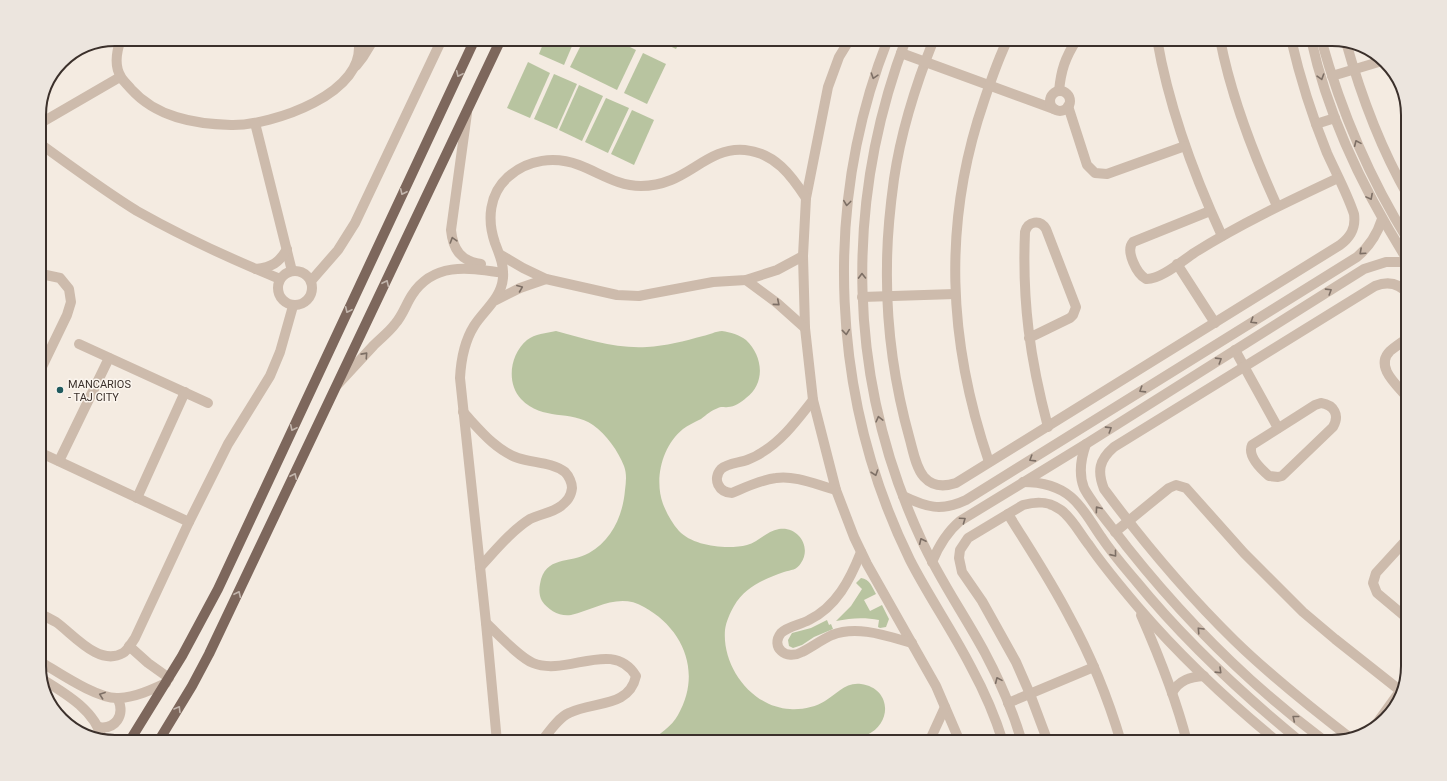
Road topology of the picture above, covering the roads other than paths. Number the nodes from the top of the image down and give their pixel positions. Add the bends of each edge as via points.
1 (119, 46) edge
2 (358, 46) edge
3 (370, 46) edge
4 (439, 46) edge
5 (472, 46) edge
6 (498, 46) edge
7 (846, 46) edge
8 (885, 46) edge
9 (904, 46) edge
10 (931, 46) edge
11 (1005, 46) edge
12 (1072, 46) edge
13 (1159, 46) edge
14 (1222, 46) edge
15 (1293, 46) edge
16 (1313, 46) edge
17 (1323, 46) edge
18 (1347, 48) edge
19 (901, 53) junction
20 (925, 62) junction
21 (1377, 62) edge
22 (353, 68) junction
23 (1353, 69) junction
24 (1332, 76) junction
25 (120, 77) junction
26 (989, 85) junction
27 (1059, 91) junction
28 (1068, 106) junction
29 (1054, 109) junction
30 (467, 111) junction
31 (1335, 118) junction
32 (46, 120) edge
33 (255, 124) junction
34 (1316, 124) junction
35 (1185, 146) junction
36 (46, 148) edge
37 (1338, 178) junction
38 (1401, 182) edge
39 (806, 198) junction
40 (1277, 206) junction
41 (1210, 211) junction
42 (1382, 219) junction
43 (1401, 229) edge
44 (1222, 236) junction
45 (287, 249) junction
46 (1401, 250) edge
47 (501, 255) junction
48 (803, 256) junction
49 (1401, 261) edge
50 (465, 264) junction
51 (1177, 264) junction
52 (256, 269) junction
53 (503, 270) junction
54 (292, 271) junction
55 (1294, 273) junction
56 (46, 275) edge
57 (280, 279) junction
58 (546, 279) junction
59 (746, 280) junction
60 (311, 281) junction
61 (1401, 287) edge
62 (1304, 289) junction
63 (955, 294) junction
64 (887, 296) junction
65 (862, 297) junction
66 (496, 300) junction
67 (293, 306) junction
68 (1215, 323) junction
69 (805, 328) junction
70 (1029, 338) junction
71 (1401, 343) edge
72 (79, 344) dead end
73 (1235, 350) junction
74 (46, 358) edge
75 (109, 358) junction
76 (1244, 367) junction
77 (338, 384) junction
78 (873, 390) junction
79 (1401, 390) edge
80 (185, 392) junction
81 (855, 394) junction
82 (813, 400) junction
83 (208, 403) dead end
84 (463, 412) junction
85 (1048, 426) junction
86 (1278, 428) junction
87 (1086, 444) junction
88 (46, 455) edge
89 (59, 461) junction
90 (989, 462) junction
91 (1023, 482) junction
92 (836, 490) junction
93 (903, 496) junction
94 (137, 498) junction
95 (1008, 514) junction
96 (189, 522) junction
97 (1128, 522) junction
98 (1115, 532) junction
99 (1401, 546) edge
100 (861, 552) junction
101 (932, 562) junction
102 (480, 567) junction
103 (1138, 607) junction
104 (961, 613) junction
105 (1401, 613) edge
106 (46, 617) edge
107 (944, 621) junction
108 (486, 623) junction
109 (912, 643) junction
110 (129, 646) junction
111 (46, 665) edge
112 (1094, 667) junction
113 (1204, 676) junction
114 (168, 680) junction
115 (49, 684) edge
116 (1398, 687) edge
117 (1172, 693) junction
118 (1030, 694) junction
119 (118, 699) junction
120 (1008, 703) junction
121 (945, 707) junction
122 (98, 727) junction
123 (100, 734) edge
124 (1345, 734) edge
125 (133, 735) edge
126 (162, 735) edge
127 (496, 735) edge
128 (546, 735) edge
129 (932, 735) edge
130 (957, 735) edge
131 (1000, 735) edge
132 (1019, 735) edge
133 (1045, 735) edge
134 (1119, 735) edge
135 (1185, 735) edge
136 (1270, 735) edge
137 (1293, 735) edge
138 (1317, 735) edge

1 - 25 street via 117,63
2 - 22 street via 358,56
3 - 22 street
4 - 60 street via 356,223 338,250
5 -> 114 main road via 218,589
6 - 30 main road
7 - 39 street via 828,86
8 -> 81 street via 863,114 846,218 845,317
9 - 19 street
10 - 20 street
11 - 26 street
12 - 27 street via 1063,66
13 - 35 street
14 - 40 street via 1244,127
15 - 34 street
16 -> 31 street
17 - 24 street
18 - 23 street
19 - 20 street
65 -> 19 street via 863,226 869,177 880,121
20 - 26 street
20 - 64 street via 907,118 894,177 888,236
21 - 23 street
22 - 33 street via 344,81 313,103 288,115
23 - 24 street
23 - 38 street via 1366,108
43 -> 24 street via 1368,169 1348,123
25 - 32 street
25 - 33 street via 136,95 156,109 178,118 231,125
26 - 29 street
26 - 63 street via 968,153 962,188 957,223
27 - 28 street via 1069,97
27 - 29 street via 1050,97 1050,104
28 - 29 street via 1062,110
28 - 35 street via 1087,164 1095,173 1107,174
50 -> 30 street via 454,244 451,230
77 -> 30 main road
31 - 34 street
31 -> 42 street
33 - 45 street
34 - 37 street
35 - 41 street
36 - 52 street via 136,210 176,232
37 - 40 street
37 - 55 street via 1354,214 1354,229 1346,241
39 - 47 street via 793,179 773,160 744,150 714,155 671,181 640,186 614,181 565,161 538,161 518,169 507,178 491,206 491,231
39 - 48 street
40 - 44 street
41 - 44 street
41 - 51 street via 1136,240 1130,245 1130,252 1139,273 1146,279 1156,278
42 - 46 street
42 -> 62 street via 1376,235 1366,249
44 - 51 street
45 - 52 street via 275,264
45 - 54 street
47 - 53 street
47 - 58 street
48 - 59 street via 777,270
48 - 69 street
73 -> 49 street via 1364,269 1386,262
50 - 53 street via 474,263
77 -> 50 street via 396,323 418,286 437,273
51 - 68 street
52 - 57 street
53 - 66 street
54 - 57 street
54 - 60 street via 299,271
55 - 62 street
55 - 68 street
56 - 74 street via 60,278 69,289 71,302
57 - 67 street via 278,292 281,299
58 - 59 street via 626,296 659,293 713,282
66 -> 58 street
59 -> 69 street
60 - 67 street via 311,295 307,301
61 - 76 street via 1390,283 1375,286
62 -> 93 street via 966,500 936,508
63 - 64 street
63 - 90 street via 960,351 972,408
64 - 65 street
64 - 90 street via 899,396 911,445 922,475 934,484 950,485
65 - 78 street
66 - 84 street via 481,316 466,342 460,378
67 - 96 street via 280,352 270,376 228,444
68 - 85 street
69 - 82 street
70 - 70 street via 1024,285 1025,232 1028,225 1038,222 1046,229 1076,307 1070,318
70 - 85 street
71 - 79 street via 1387,355 1385,365 1388,375
72 - 75 street
73 - 76 street
87 -> 73 street
75 - 80 street
75 - 89 street
76 - 86 street
76 - 97 street via 1107,454 1102,462 1100,480
126 -> 77 main road via 209,654
78 - 81 street
93 -> 78 street via 882,433
80 - 83 street
80 - 94 street
81 -> 107 street via 866,442 883,495 910,560
82 - 92 street
82 - 92 street via 774,445 748,460 725,466 718,474 717,483 728,493 777,478 793,479
84 - 102 street
84 - 102 street via 496,446 516,457 557,468 566,473 572,487 567,501 559,508 532,518 519,527
85 - 90 street
86 - 86 street via 1254,443 1250,449 1252,456 1266,474 1273,478 1282,476 1333,427 1336,422 1335,411 1321,403
87 - 91 street
98 -> 87 street via 1084,488 1080,466
88 - 89 street
89 - 94 street
101 -> 91 street via 942,540 960,520
91 -> 137 street via 1048,484 1071,497 1136,581 1194,646 1238,689
92 - 100 street
101 -> 93 street
94 - 96 street
95 - 103 street via 1032,502 1051,504 1059,509 1067,515
95 - 112 street via 1060,598
95 - 118 street via 968,538 960,550 959,558 962,572 1000,631
96 - 110 street
97 - 98 street
97 - 116 street via 1172,486 1180,485 1186,488 1244,553 1303,612 1335,640
97 - 124 street via 1162,564 1236,642 1276,679
138 -> 98 street via 1276,702 1208,638 1160,587
99 - 105 street via 1376,573 1373,583 1377,593
100 - 109 street
100 - 109 street via 835,600 823,612 781,633 778,645 780,650 790,656 797,655 832,635 850,631 869,632
101 - 104 street
102 - 108 street
103 - 113 street
103 - 117 street
104 - 107 street
120 -> 104 street via 985,653
106 - 110 street via 94,652 114,655 123,652
107 - 131 street via 971,666
108 - 127 street
108 - 128 street via 532,663 549,667 598,659 616,660 632,668 636,676 628,692 618,699 568,713
109 - 121 street
110 - 114 street
119 -> 111 street via 91,691
112 - 118 street
112 - 134 street
113 - 117 street via 1188,678
113 - 136 street
114 - 119 street via 134,696
114 - 125 main road
115 - 122 street via 82,707
117 - 135 street
118 - 120 street
118 - 133 street
119 - 122 street via 119,718 110,726
120 - 132 street
121 - 129 street
121 - 130 street
122 - 123 street

